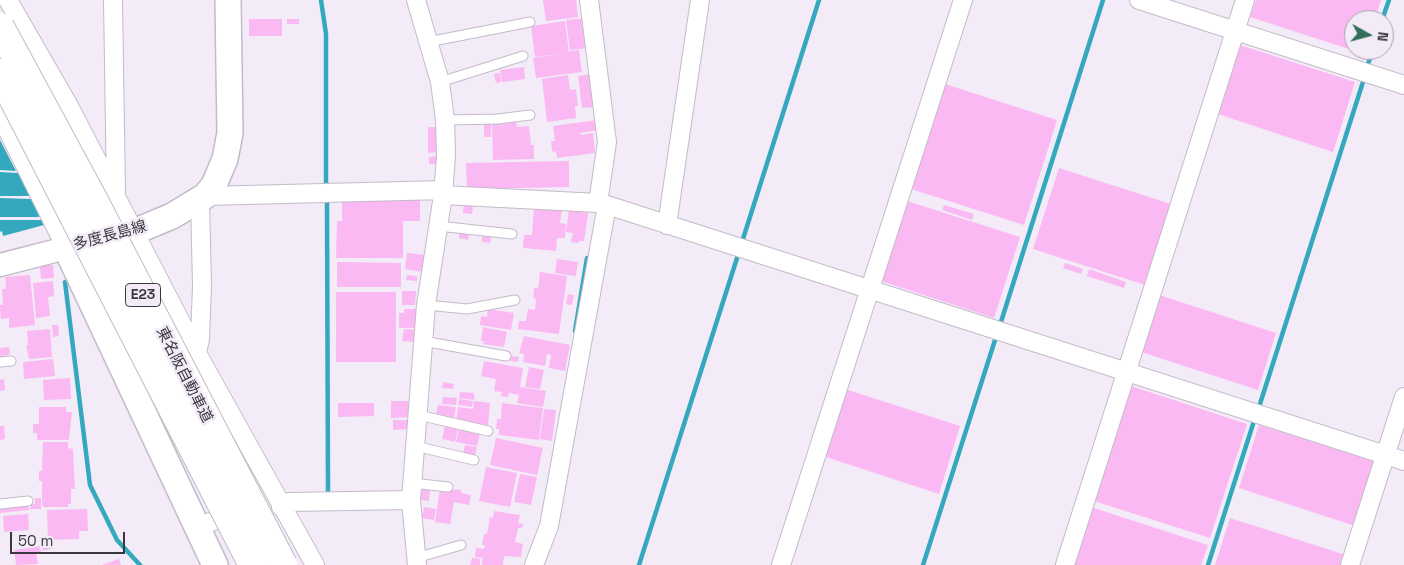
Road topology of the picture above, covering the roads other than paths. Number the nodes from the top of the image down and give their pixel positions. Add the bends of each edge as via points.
1 (8, 0) edge
2 (113, 0) edge
3 (228, 0) edge
4 (416, 0) edge
5 (589, 0) edge
6 (700, 0) edge
7 (963, 0) edge
8 (1139, 0) edge
9 (1245, 0) edge
10 (530, 22) dead end
11 (0, 27) edge
12 (1236, 31) junction
13 (428, 42) junction
14 (523, 56) dead end
15 (0, 73) edge
16 (440, 82) junction
17 (1404, 85) edge
18 (0, 115) edge
19 (530, 115) dead end
20 (446, 120) junction
21 (443, 192) junction
22 (116, 196) junction
23 (203, 198) junction
24 (603, 204) junction
25 (667, 225) junction
26 (438, 226) junction
27 (134, 232) junction
28 (512, 234) dead end
29 (66, 248) junction
30 (0, 265) edge
31 (870, 290) junction
32 (515, 300) dead end
33 (426, 305) junction
34 (424, 340) junction
35 (197, 353) junction
36 (506, 356) dead end
37 (12, 361) dead end
38 (0, 362) edge
39 (1127, 372) junction
40 (1404, 397) edge
41 (418, 415) junction
42 (488, 431) dead end
43 (202, 436) junction
44 (416, 446) junction
45 (1386, 455) junction
46 (474, 460) dead end
47 (1404, 461) edge
48 (448, 487) dead end
49 (412, 491) junction
50 (277, 500) junction
51 (28, 501) dead end
52 (0, 504) edge
53 (198, 528) junction
54 (461, 545) dead end
55 (416, 561) edge
56 (215, 565) edge
57 (243, 565) edge
58 (253, 565) edge
59 (282, 565) edge
60 (292, 565) edge
61 (315, 565) edge
62 (534, 565) edge
63 (781, 565) edge
64 (1065, 565) edge
65 (1350, 565) edge

1 - 22 street
2 - 22 street
3 - 23 main road, 多度長島線 via 230,133 220,176
4 - 13 street
5 - 24 street via 607,142
6 - 25 street
7 - 31 street
8 - 12 street
9 - 12 street
10 - 13 lane
11 - 43 highway, 東名阪自動車道 / E23, bridge via 93,199
12 - 17 street
12 - 39 street
13 - 16 street
14 - 16 lane
15 - 43 highway, 東名阪自動車道 / E23, bridge
16 - 20 street
18 - 29 street
19 - 20 lane
20 - 21 street
21 - 23 street
21 - 24 street
21 - 26 street
22 - 27 street
23 - 27 main road, 多度長島線
23 - 35 street
24 - 25 street
24 - 62 street via 549,526
25 - 31 street
26 - 28 lane
26 - 33 street
27 - 29 main road, 多度長島線
27 - 35 street
29 - 30 street
29 - 53 main road, 多度長島線
31 - 39 street
31 - 63 street
32 - 33 lane via 467,309
33 - 34 street
34 - 36 lane
34 - 41 street
35 - 50 street
37 - 38 lane
39 - 45 street
39 - 64 street
40 - 45 street
41 - 42 lane
41 - 44 street
43 - 57 highway, bridge via 211,501
43 - 58 highway, 東名阪自動車道 / E23, bridge
43 - 59 highway, 東名阪自動車道 / E23, bridge
43 - 60 highway, bridge
44 - 46 lane
44 - 49 street
45 - 47 street
45 - 65 street
48 - 49 lane
49 - 50 street via 288,502
49 - 55 street
50 - 53 street
50 - 61 street
51 - 52 lane
53 - 56 main road, 多度長島線
54 - 55 lane

